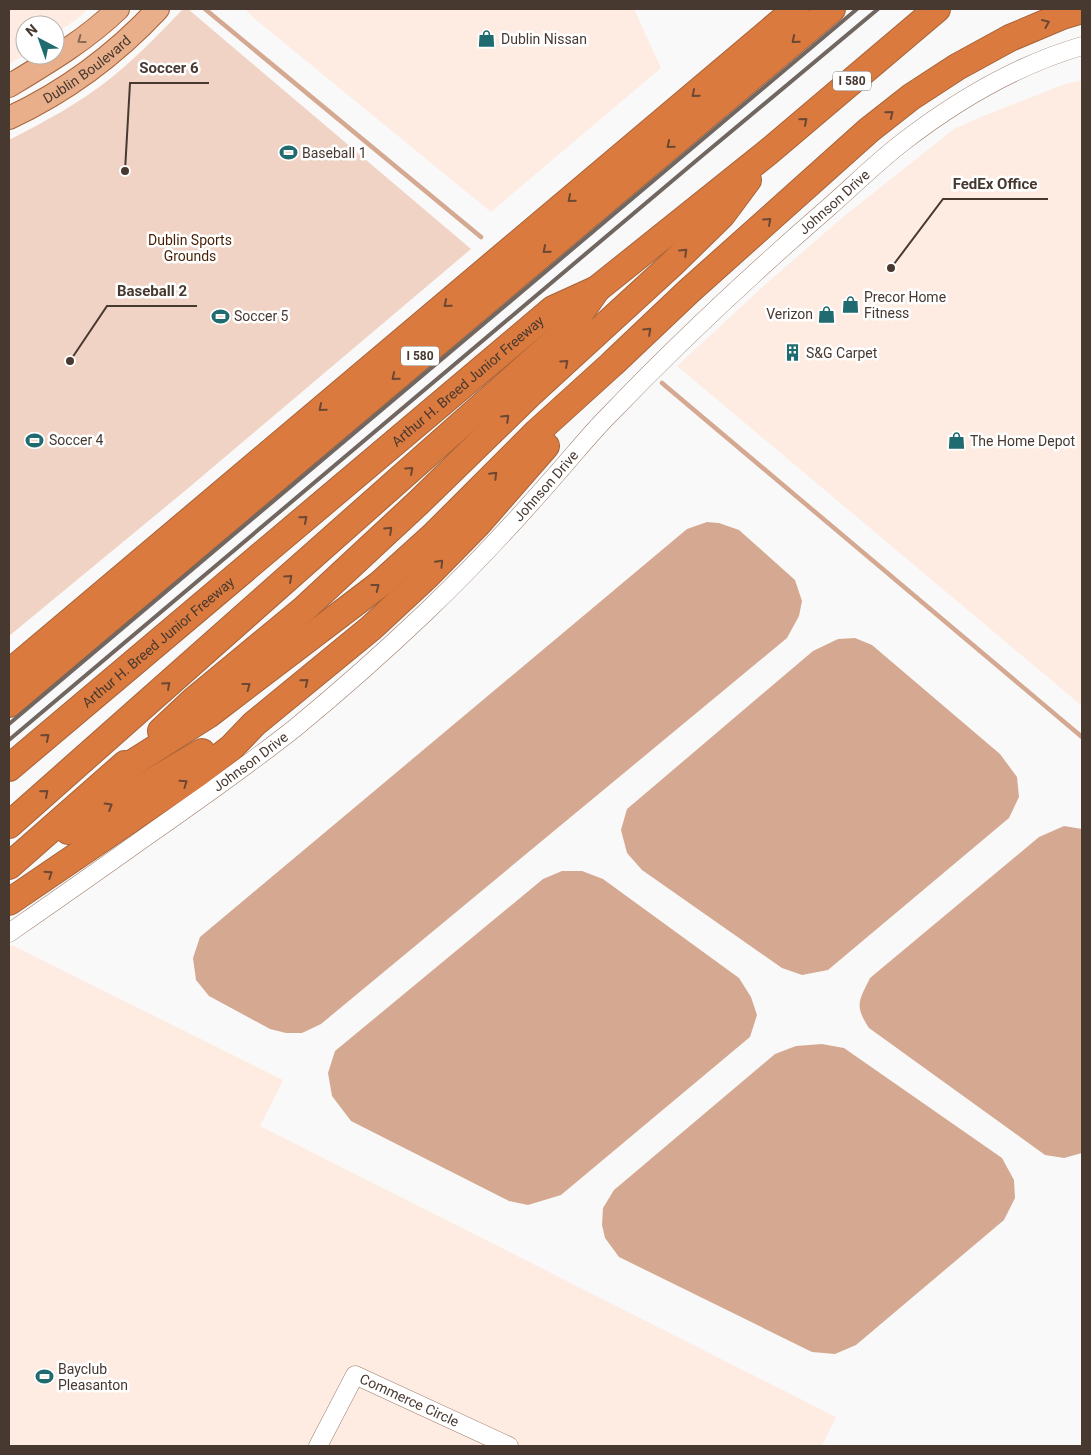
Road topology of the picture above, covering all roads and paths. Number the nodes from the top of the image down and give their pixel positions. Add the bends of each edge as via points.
1 (118, 9) edge
2 (158, 9) edge
3 (796, 9) edge
4 (832, 9) edge
5 (937, 9) edge
6 (1082, 10) edge
7 (1082, 46) edge
8 (9, 86) edge
9 (9, 118) edge
10 (767, 153) junction
11 (597, 289) junction
12 (612, 364) junction
13 (9, 673) edge
14 (9, 704) edge
15 (201, 708) junction
16 (254, 724) junction
17 (9, 768) edge
18 (9, 825) edge
19 (9, 866) edge
20 (9, 870) edge
21 (9, 902) edge
22 (9, 933) edge
23 (318, 1446) edge
24 (509, 1446) edge

1 -> 8 main road, Dublin Boulevard via 53,60
2 - 9 main road, Dublin Boulevard via 87,73
3 -> 13 highway, I 580
4 -> 14 highway, I 580
10 -> 5 highway, Arthur H. Breed Junior Freeway / I 580
12 -> 6 highway via 689,291 910,97 1010,38
7 - 22 street, Johnson Drive via 1022,68 941,115 901,144 788,242 661,361 605,418 489,548 362,672 220,785
10 - 11 highway, Arthur H. Breed Junior Freeway / I 580
15 -> 10 highway via 722,215
17 -> 11 highway, Arthur H. Breed Junior Freeway / I 580 via 553,309
18 -> 11 highway via 570,328
15 -> 12 highway via 380,584
16 -> 12 highway via 371,628 427,576 490,510
15 - 19 highway via 112,776
20 -> 16 highway via 71,828
21 -> 16 highway via 197,774 232,747
23 - 24 street, Commerce Circle via 355,1375

